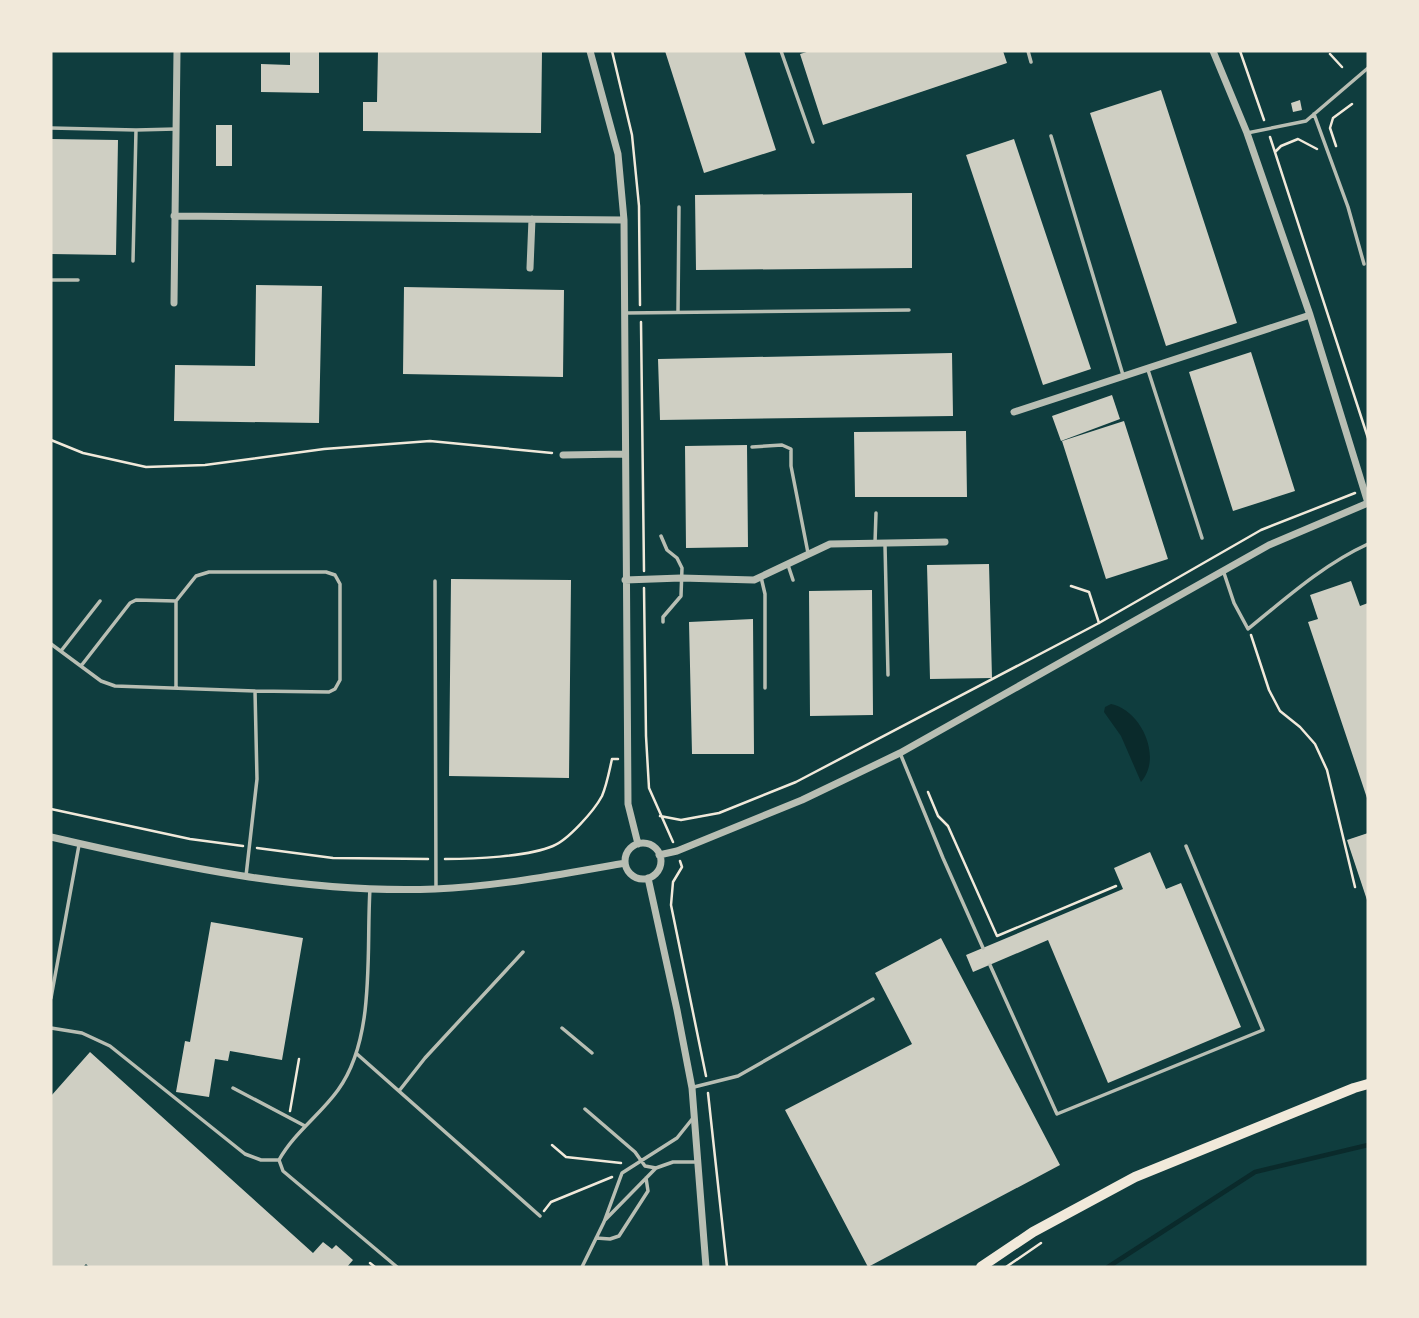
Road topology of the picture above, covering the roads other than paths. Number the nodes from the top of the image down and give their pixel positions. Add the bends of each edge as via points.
1 (177, 51) edge
2 (590, 51) edge
3 (781, 51) edge
4 (1028, 51) edge
5 (1213, 51) edge
6 (1031, 62) dead end
7 (1368, 68) edge
8 (1314, 114) junction
9 (51, 128) edge
10 (136, 130) junction
11 (176, 130) junction
12 (1247, 133) junction
13 (1051, 136) dead end
14 (813, 142) dead end
15 (679, 207) dead end
16 (174, 216) junction
17 (532, 219) junction
18 (624, 220) junction
19 (133, 261) dead end
20 (1364, 264) dead end
21 (530, 268) dead end
22 (51, 279) edge
23 (78, 280) dead end
24 (174, 303) dead end
25 (909, 310) dead end
26 (678, 312) junction
27 (626, 313) junction
28 (1310, 315) junction
29 (1147, 369) junction
30 (1124, 377) junction
31 (1014, 412) dead end
32 (752, 447) dead end
33 (625, 454) junction
34 (563, 455) road end
35 (1368, 503) edge
36 (876, 513) dead end
37 (661, 536) dead end
38 (1202, 538) dead end
39 (945, 541) dead end
40 (875, 543) junction
41 (885, 543) junction
42 (1368, 544) edge
43 (808, 555) junction
44 (788, 565) junction
45 (1223, 571) junction
46 (761, 577) junction
47 (681, 578) junction
48 (625, 580) junction
49 (793, 580) dead end
50 (435, 582) dead end
51 (100, 601) dead end
52 (176, 601) junction
53 (663, 622) dead end
54 (51, 643) edge
55 (61, 651) junction
56 (81, 666) junction
57 (888, 675) dead end
58 (176, 688) junction
59 (765, 688) dead end
60 (255, 691) junction
61 (900, 753) junction
62 (51, 837) edge
63 (79, 844) junction
64 (638, 844) junction
65 (1186, 846) dead end
66 (659, 855) junction
67 (625, 863) junction
68 (246, 876) junction
69 (648, 878) junction
70 (370, 888) junction
71 (436, 889) junction
72 (983, 948) dead end
73 (523, 952) dead end
74 (990, 965) dead end
75 (51, 998) edge
76 (873, 999) dead end
77 (51, 1028) edge
78 (562, 1028) dead end
79 (592, 1053) dead end
80 (357, 1054) junction
81 (1368, 1084) edge
82 (233, 1088) dead end
83 (692, 1088) junction
84 (399, 1091) junction
85 (585, 1109) dead end
86 (696, 1114) junction
87 (305, 1126) junction
88 (279, 1160) junction
89 (642, 1161) junction
90 (698, 1162) junction
91 (656, 1168) junction
92 (646, 1178) junction
93 (540, 1216) road end
94 (604, 1222) junction
95 (596, 1238) junction
96 (397, 1267) edge
97 (582, 1267) edge
98 (706, 1267) edge
99 (981, 1267) edge

1 - 11 street
2 - 18 street via 618,154
3 - 14 lane
4 - 6 lane
5 - 12 street
7 - 8 lane
8 - 12 lane via 1306,121
8 - 20 lane
9 - 10 lane
10 - 11 lane
10 - 19 lane
11 - 16 street
12 - 28 street
13 - 30 lane
15 - 26 lane
16 - 17 street
16 - 24 street
17 - 18 street
17 - 21 street
18 - 27 street
22 - 23 lane
25 - 26 lane
26 - 27 lane
27 - 33 street
28 - 29 street
28 - 35 street
29 - 30 street
29 - 38 lane
30 - 31 street
32 - 43 lane via 782,445 790,449
33 - 34 street
33 - 48 street
35 - 45 street via 1269,545
36 - 40 lane
37 - 47 lane via 682,568
39 - 41 street
40 - 41 street
40 - 43 street via 830,544
41 - 57 lane
42 - 45 lane via 1348,553 1248,629
43 - 44 street
44 - 46 street
44 - 49 lane
45 - 61 street
46 - 47 street
46 - 59 lane
47 - 48 street
47 - 53 lane via 681,596
48 - 64 street via 628,804
50 - 71 lane
51 - 55 lane
52 - 56 lane via 130,603
52 - 58 lane
52 - 60 lane via 202,573 335,575 340,584 340,680 335,689
54 - 55 lane
55 - 56 lane
56 - 58 lane via 115,686
58 - 60 lane
60 - 68 lane via 257,779
61 - 66 street via 802,800
61 - 72 lane
62 - 63 street
63 - 68 street
63 - 75 lane
64 - 66 street via 653,847
64 - 67 street via 630,849
65 - 74 lane via 1263,1030 1057,1114
66 - 69 street via 660,867
67 - 69 street via 631,874
67 - 71 street
68 - 70 street
69 - 83 street
70 - 71 street
70 - 80 lane via 364,1028
73 - 84 lane
76 - 83 lane via 738,1076
77 - 88 lane via 82,1033 110,1046 245,1154
78 - 79 lane
80 - 84 lane
80 - 87 lane via 339,1090
81 - 99 main road via 1135,1177
82 - 87 lane
83 - 86 street
84 - 93 lane
85 - 89 lane
86 - 89 lane via 677,1138
86 - 90 street
87 - 88 lane
88 - 96 lane via 283,1171
89 - 91 lane
89 - 94 lane via 622,1172
90 - 91 lane via 673,1162
90 - 98 street
91 - 92 lane
92 - 94 lane
92 - 95 lane via 648,1191 619,1236
94 - 95 lane
95 - 97 lane

